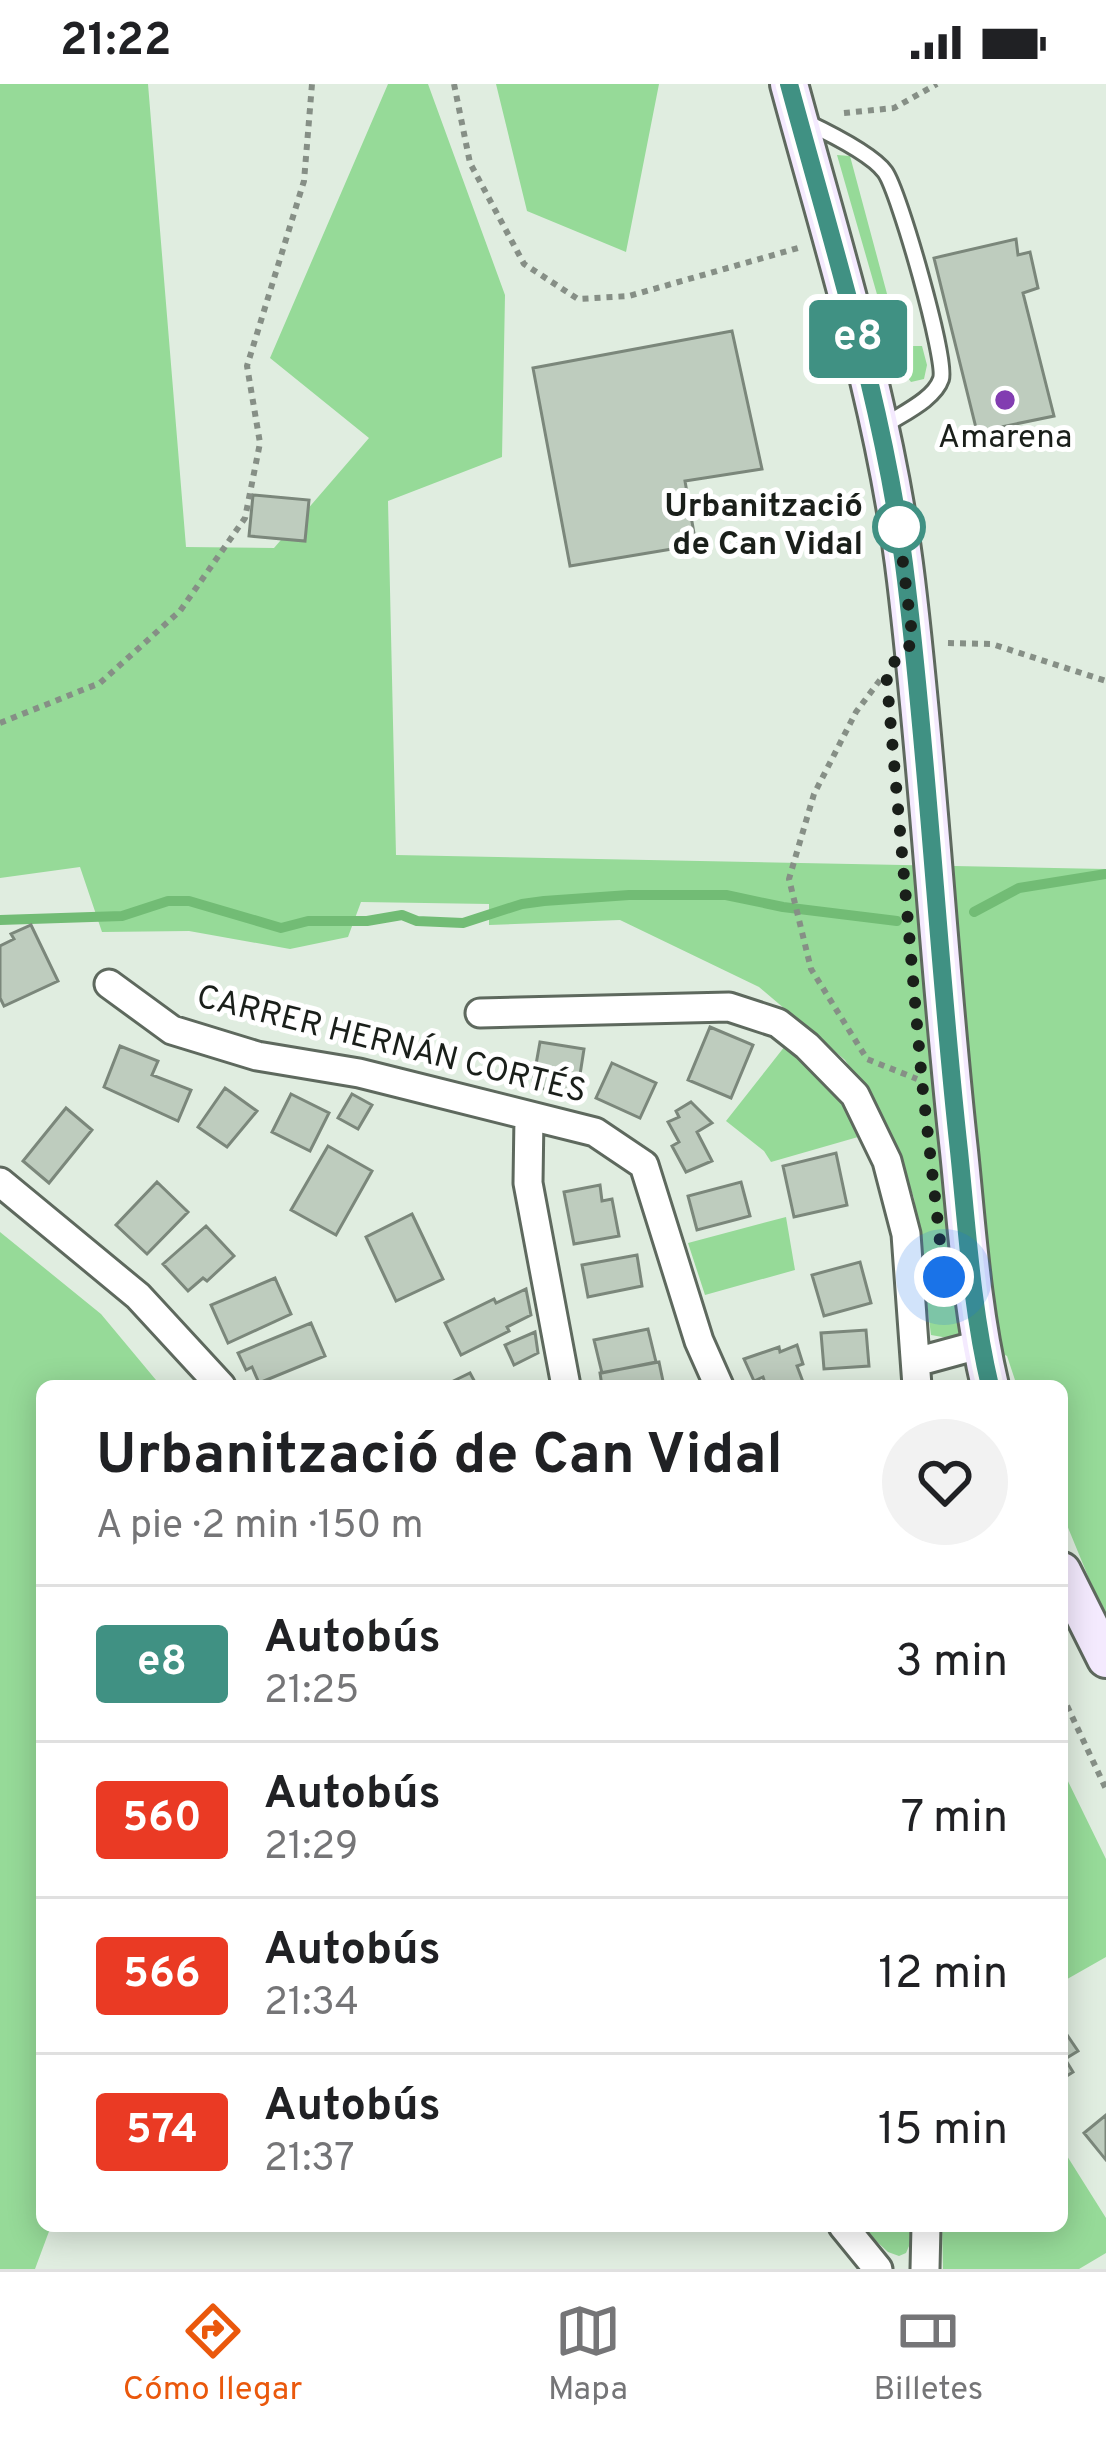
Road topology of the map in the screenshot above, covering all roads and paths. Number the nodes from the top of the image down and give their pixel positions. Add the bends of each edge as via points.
1 (312, 84) edge
2 (454, 84) edge
3 (937, 84) edge
4 (794, 101) edge
5 (800, 236) dead end
6 (803, 247) junction
7 (808, 265) dead end
8 (880, 429) junction
9 (913, 642) junction
10 (1106, 681) edge
11 (889, 691) dead end
12 (0, 723) edge
13 (109, 984) dead end
14 (480, 1013) dead end
15 (920, 1060) dead end
16 (529, 1116) junction
17 (0, 1182) edge
18 (982, 1344) junction
19 (916, 1374) edge
20 (215, 1380) edge
21 (565, 1380) edge
22 (716, 1380) edge
23 (987, 1380) edge
24 (1068, 1582) edge
25 (1106, 1658) edge
26 (1068, 1708) edge
27 (1106, 1789) edge
28 (848, 2232) edge
29 (926, 2232) edge
30 (878, 2269) edge
31 (925, 2269) edge

1 - 12 path via 304,181 247,366 260,443 245,518 180,610 100,683
2 - 6 path via 470,163 524,264 578,299 628,296
3 - 4 path via 894,108
4 - 8 main road
4 - 8 lane via 884,170 934,327 943,376 933,393
5 - 6 path
6 - 7 path
8 - 9 main road
9 - 10 path via 992,644
9 - 18 main road
11 - 15 path via 886,671 814,794 789,879 811,969 867,1059 922,1082
13 - 16 street, CARRER HERNÁN CORTÉS via 172,1030
14 - 19 street via 729,1007 778,1023 807,1046 855,1095 887,1161 906,1234
16 - 21 street via 528,1183
16 - 22 street, CARRER HERNÁN CORTÉS via 595,1132 644,1165
17 - 20 street via 138,1296
18 - 19 street
18 - 23 main road
24 - 25 main road
26 - 27 path
28 - 30 street
29 - 31 street

